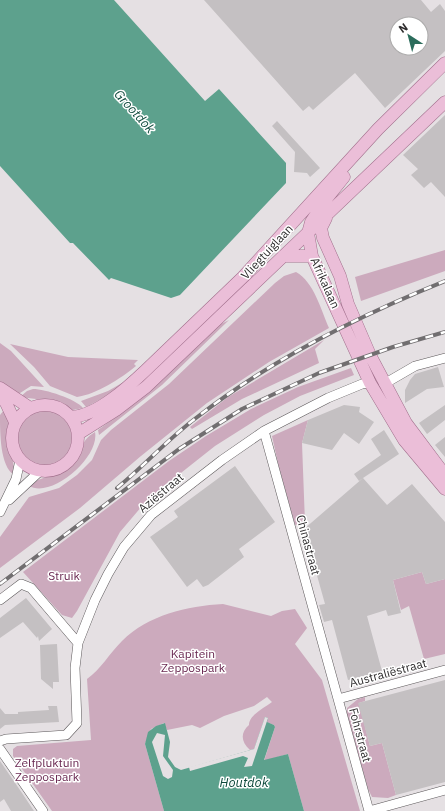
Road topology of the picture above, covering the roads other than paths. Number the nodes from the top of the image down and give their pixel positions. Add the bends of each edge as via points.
1 (445, 63) edge
2 (445, 102) edge
3 (397, 110) junction
4 (327, 215) junction
5 (286, 231) junction
6 (308, 233) junction
7 (327, 248) junction
8 (284, 256) junction
9 (312, 256) junction
10 (445, 358) edge
11 (370, 383) junction
12 (384, 384) junction
13 (0, 388) edge
14 (0, 395) edge
15 (30, 408) junction
16 (71, 417) junction
17 (15, 422) junction
18 (264, 431) junction
19 (78, 434) junction
20 (20, 460) junction
21 (40, 471) junction
22 (445, 475) edge
23 (445, 489) edge
24 (2, 508) edge
25 (0, 600) edge
26 (78, 643) junction
27 (328, 665) joint
28 (445, 670) edge
29 (338, 699) junction
30 (0, 742) edge
31 (0, 749) edge
32 (445, 790) edge
33 (43, 811) edge
34 (369, 811) edge

1 - 3 main road, Vliegtuiglaan
2 - 4 main road, Vliegtuiglaan
3 - 5 main road, Vliegtuiglaan via 349,159
3 - 6 main road via 392,124 323,203
4 - 6 main road, Vliegtuiglaan
4 - 7 main road via 321,228
5 - 6 main road via 301,230
5 - 16 main road, Vliegtuiglaan via 243,278 131,384 90,412
6 - 7 main road, Afrikalaan
6 - 8 main road, Vliegtuiglaan
6 - 9 main road, Afrikalaan
7 - 12 main road, Afrikalaan via 340,276 348,304
8 - 9 main road
8 - 19 main road, Vliegtuiglaan via 146,387
9 - 11 main road, Afrikalaan
10 - 12 street via 415,366
11 - 18 street, Aziëstraat via 328,398
11 - 23 main road, Afrikalaan via 404,440
12 - 22 main road, Afrikalaan via 406,423
13 - 15 main road
14 - 17 main road
15 - 16 main road via 48,405 57,407
15 - 17 main road
16 - 19 main road
17 - 20 main road via 12,442
18 - 26 street, Aziëstraat via 150,515 124,547 108,574
18 - 27 street, Chinastraat
19 - 21 main road via 76,448 70,460 55,469
20 - 21 main road
20 - 24 street via 16,479
21 - 24 street
25 - 26 street via 21,584 31,588
26 - 30 street, Aziëstraat via 75,668 77,723 66,735 6,739
27 - 29 street, Fohrstraat
28 - 29 street, Australiëstraat
29 - 34 street, Fohrstraat
31 - 33 street
32 - 34 street

